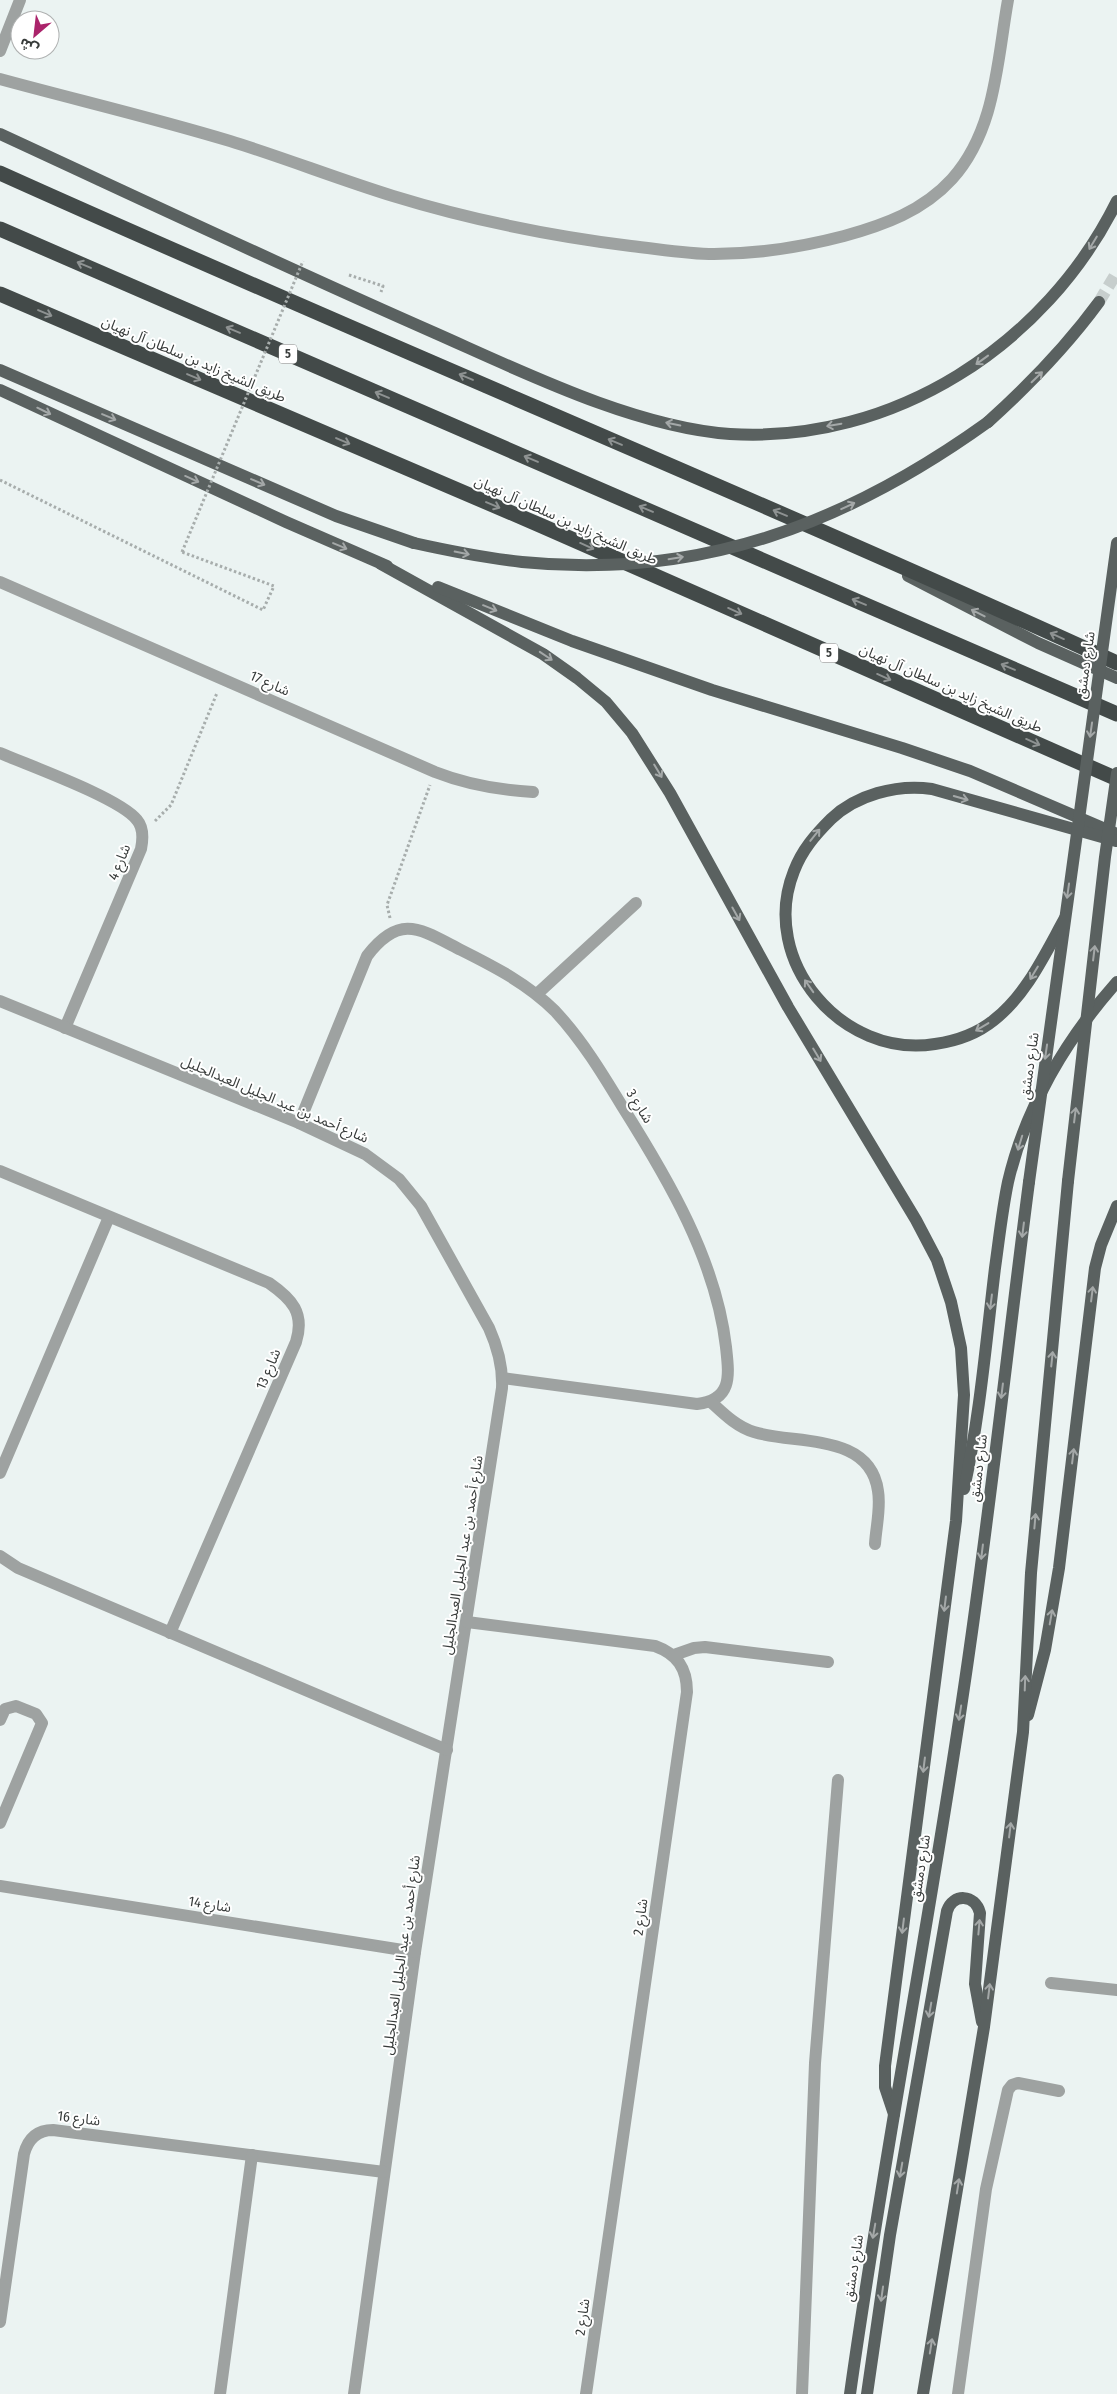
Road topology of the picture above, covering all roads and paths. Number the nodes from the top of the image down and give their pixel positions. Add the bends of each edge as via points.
1 (20, 0) edge
2 (1008, 0) edge
3 (0, 51) edge
4 (0, 79) edge
5 (0, 134) edge
6 (0, 173) edge
7 (1117, 201) edge
8 (0, 229) edge
9 (303, 260) dead end
10 (0, 294) edge
11 (1099, 302) tunnel mouth
12 (0, 370) edge
13 (0, 390) edge
14 (0, 480) edge
15 (847, 542) junction
16 (1117, 543) edge
17 (381, 564) junction
18 (0, 582) edge
19 (1117, 663) edge
20 (1117, 678) edge
21 (223, 679) junction
22 (1117, 714) edge
23 (0, 753) edge
24 (435, 772) junction
25 (1117, 773) edge
26 (1117, 779) edge
27 (533, 792) dead end
28 (142, 834) junction
29 (1117, 834) edge
30 (1117, 841) edge
31 (636, 903) dead end
32 (1065, 918) junction
33 (394, 930) junction
34 (1117, 982) edge
35 (537, 994) junction
36 (0, 1001) edge
37 (65, 1028) junction
38 (299, 1123) junction
39 (0, 1171) edge
40 (1117, 1206) edge
41 (108, 1217) junction
42 (502, 1378) junction
43 (711, 1402) junction
44 (0, 1473) edge
45 (956, 1521) junction
46 (875, 1544) dead end
47 (0, 1556) edge
48 (467, 1622) junction
49 (170, 1633) junction
50 (674, 1655) junction
51 (828, 1662) dead end
52 (0, 1720) edge
53 (1023, 1732) junction
54 (447, 1750) junction
55 (838, 1780) dead end
56 (0, 1823) edge
57 (0, 1886) edge
58 (415, 1952) junction
59 (1051, 1983) dead end
60 (1117, 1990) edge
61 (984, 2027) junction
62 (1059, 2091) dead end
63 (894, 2114) junction
64 (252, 2155) junction
65 (384, 2172) junction
66 (0, 2322) edge
67 (220, 2394) edge
68 (354, 2394) edge
69 (586, 2394) edge
70 (802, 2394) edge
71 (850, 2394) edge
72 (867, 2394) edge
73 (923, 2394) edge
74 (958, 2394) edge

1 - 3 street
2 - 4 street via 984,127 965,163 937,193 904,216 866,230 805,245 743,253 712,254 651,248 501,224 395,197 176,125
7 -> 5 main road via 1087,253 1055,295 1027,325 959,375 910,401 844,424 768,434 728,434 641,417 500,362
15 -> 6 highway
22 -> 8 highway, 5
9 - 14 path, bridge via 182,552 274,586 263,610
10 -> 26 highway, طريق الشيخ زايد بن سلطان آل نهيان / 5 via 533,522
12 -> 11 main road, bridge via 336,516 414,543 486,557 558,564 634,563 709,553 783,533 850,506 919,469 988,422 1048,366
13 -> 17 main road
19 -> 15 highway
20 -> 15 main road via 1038,643
16 -> 32 main road, شارع دمشق, bridge
17 -> 29 main road via 616,656 762,707 970,771
17 -> 45 main road via 508,633 577,678 606,702 651,761 788,1007 937,1260 961,1348 964,1395
18 - 21 street, شارع 17
21 - 24 street, شارع 17
21 - 28 path via 171,805
23 - 28 street, شارع 4 via 120,805 136,819
24 - 27 street, شارع 17 via 479,786
24 - 33 path via 387,905
53 -> 25 main road, bridge via 1031,1573 1068,1181
28 - 37 street, شارع 4 via 139,856
32 -> 30 main road via 1031,978 993,1021 952,1041 925,1046 888,1044 856,1032 838,1018 802,976 789,940 786,917 794,871 822,827 851,802 888,790 920,788
31 - 35 street
32 -> 63 main road, شارع دمشق, bridge via 970,1646
33 - 35 street, شارع 3 via 412,928 426,932 500,970
33 - 38 street via 376,943 361,966
34 -> 45 main road via 1071,1042 1045,1086 1023,1132 1008,1181 973,1442
35 - 43 street, شارع 3 via 556,1012 590,1055 644,1142 701,1252 719,1313 728,1373 725,1389
36 - 37 street, شارع أحمد بن عبد الجليل العبدالجليل
37 - 38 street, شارع أحمد بن عبد الجليل العبدالجليل
38 - 42 street, شارع أحمد بن عبد الجليل العبدالجليل via 366,1154 390,1170 409,1190 489,1328 497,1347
39 - 41 street, شارع 13
53 -> 40 main road via 1053,1610 1095,1268
41 - 44 street
41 - 49 street, شارع 13 via 269,1283 289,1298 300,1318 296,1342
42 - 43 street via 687,1404
42 - 48 street, شارع أحمد بن عبد الجليل العبدالجليل
43 - 46 street via 736,1423 755,1432 832,1444 857,1456 874,1478 878,1490
45 -> 63 main road via 885,2066 885,2087
47 - 49 street via 18,1568
48 - 50 street via 655,1646
48 - 54 street, شارع أحمد بن عبد الجليل العبدالجليل
49 - 54 street
50 - 51 street via 705,1647
50 - 69 street, شارع 2 via 686,1677 687,1692
52 - 56 street via 5,1709 16,1706 36,1714 42,1723
61 -> 53 main road
54 - 58 street, شارع أحمد بن عبد الجليل العبدالجليل
55 - 70 street via 816,2063
57 - 58 street, شارع 14
58 - 65 street, شارع أحمد بن عبد الجليل العبدالجليل
59 - 60 street
61 -> 72 main road via 975,1984 980,1913 971,1899 960,1898 951,1903 947,1912 890,2235
73 -> 61 main road
62 - 74 street via 1018,2083 1008,2090 986,2189
63 -> 71 main road, شارع دمشق
64 - 65 street, شارع 16
64 - 66 street, شارع 16 via 53,2130 38,2132 28,2143 24,2154
64 - 67 street
65 - 68 street, شارع أحمد بن عبد الجليل العبدالجليل

